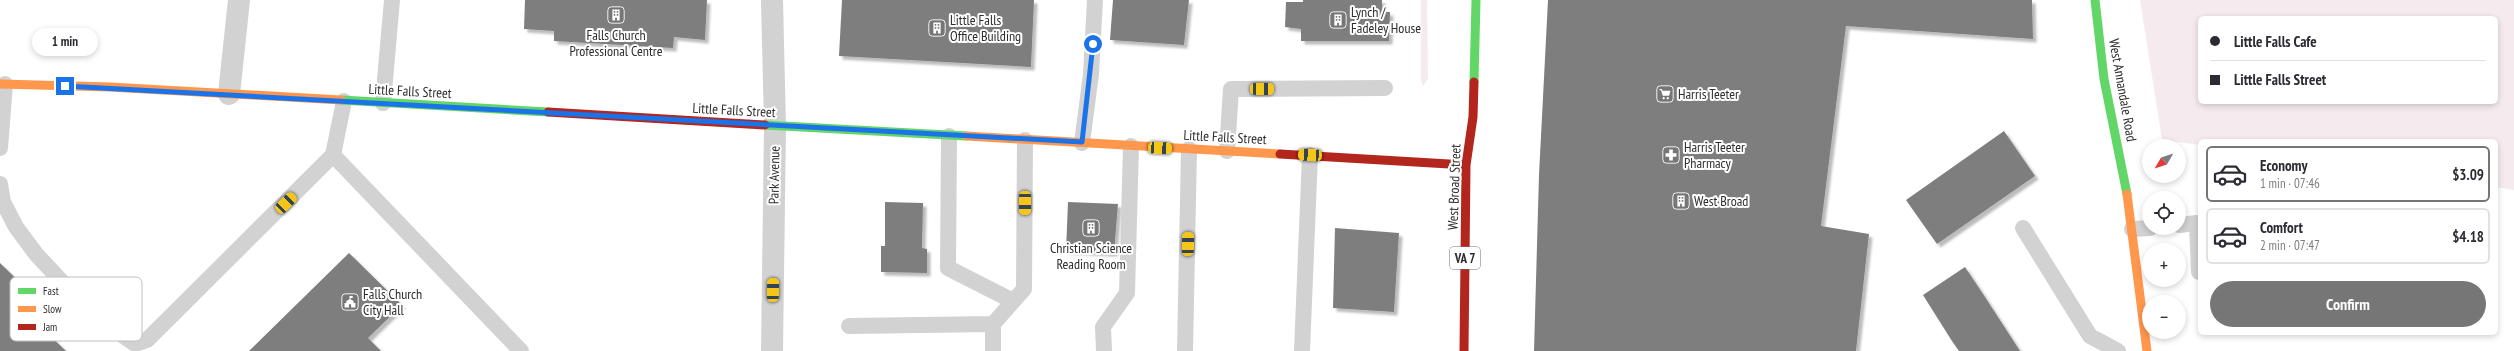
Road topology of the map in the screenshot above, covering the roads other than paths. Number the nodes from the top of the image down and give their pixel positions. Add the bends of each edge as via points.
1 (239, 0) edge
2 (392, 0) edge
3 (772, 0) edge
4 (1095, 0) edge
5 (1476, 0) edge
6 (2095, 0) edge
7 (3, 84) edge
8 (1385, 88) dead end
9 (229, 94) junction
10 (344, 101) junction
11 (383, 103) junction
12 (775, 126) junction
13 (949, 136) junction
14 (1025, 140) junction
15 (1082, 142) junction
16 (1131, 146) junction
17 (0, 148) edge
18 (1189, 149) junction
19 (1227, 151) junction
20 (1310, 155) junction
21 (333, 156) junction
22 (1466, 165) junction
23 (0, 184) edge
24 (2186, 224) edge
25 (2023, 228) dead end
26 (2142, 229) edge
27 (2132, 230) junction
28 (2198, 248) edge
29 (57, 277) edge
30 (1013, 301) junction
31 (993, 324) junction
32 (849, 326) dead end
33 (131, 341) edge
34 (521, 351) edge
35 (772, 351) edge
36 (993, 351) edge
37 (1104, 351) edge
38 (1185, 351) edge
39 (1302, 351) edge
40 (1464, 351) edge
41 (2118, 351) edge
42 (2147, 351) edge

1 - 9 street
2 - 11 lane
3 - 12 street, Park Avenue
4 - 15 lane via 1091,74
5 - 22 street, West Broad Street / VA 7 via 1473,117
6 - 27 street, West Annandale Road via 2104,79
7 - 9 street, Little Falls Street
7 - 17 lane
8 - 19 lane via 1231,89
9 - 10 street, Little Falls Street
10 - 11 street, Little Falls Street
10 - 21 lane
11 - 12 street, Little Falls Street
12 - 13 street, Little Falls Street
12 - 35 street, Park Avenue
13 - 14 street, Little Falls Street
13 - 30 lane via 948,268
14 - 15 street, Little Falls Street
14 - 30 lane via 1024,289
15 - 16 street, Little Falls Street
16 - 18 street, Little Falls Street
16 - 37 lane via 1127,293 1103,327
18 - 19 street, Little Falls Street
18 - 38 lane
19 - 20 street, Little Falls Street
20 - 22 street, Little Falls Street
20 - 39 lane
21 - 33 lane via 147,340 135,344
21 - 34 lane
22 - 40 street, West Broad Street / VA 7
23 - 29 lane via 3,202 16,227
24 - 28 lane via 2197,223
25 - 41 lane via 2090,336
26 - 27 lane
27 - 42 street, West Annandale Road
30 - 31 lane
31 - 32 lane
31 - 36 lane

